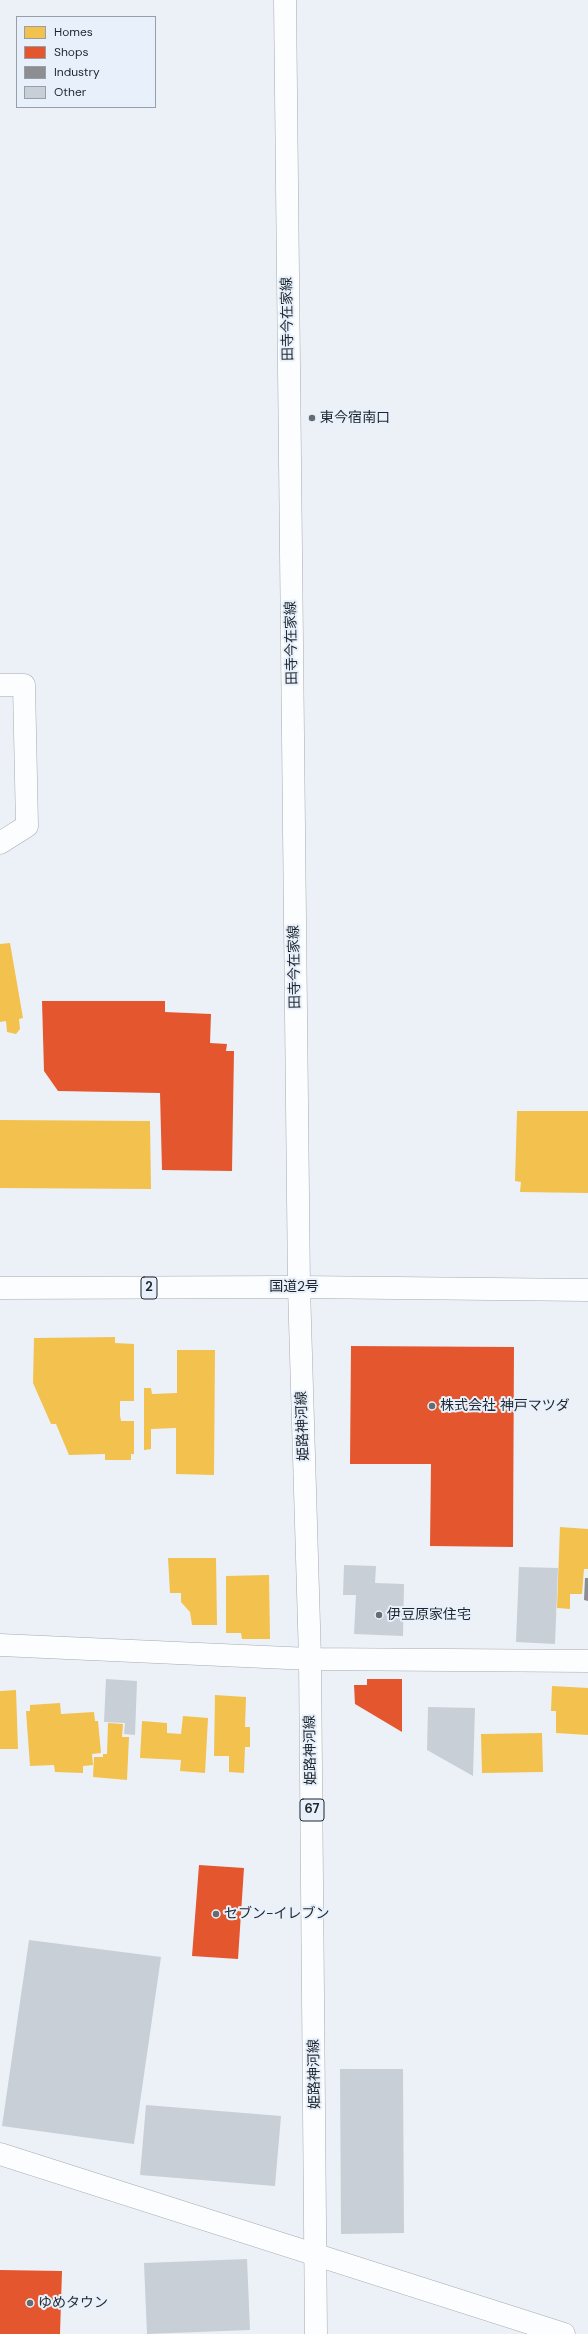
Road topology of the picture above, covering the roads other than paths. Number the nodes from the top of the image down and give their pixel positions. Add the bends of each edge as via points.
1 (285, 0) edge
2 (0, 685) edge
3 (0, 843) edge
4 (299, 1287) junction
5 (0, 1288) edge
6 (588, 1290) edge
7 (0, 1645) edge
8 (310, 1659) junction
9 (588, 1661) edge
10 (0, 2154) edge
11 (317, 2254) junction
12 (316, 2334) edge
13 (564, 2334) edge

1 - 4 main road, 田寺今在家線
2 - 3 main road via 24,685 27,826
4 - 5 main road, 国道2号 / 2
4 - 6 main road, 国道2号 / 2
4 - 8 main road, 姫路神河線 / 67
7 - 8 main road
8 - 9 main road
8 - 11 main road, 姫路神河線 / 67
10 - 11 main road
11 - 12 main road, 姫路神河線 / 67
11 - 13 main road

